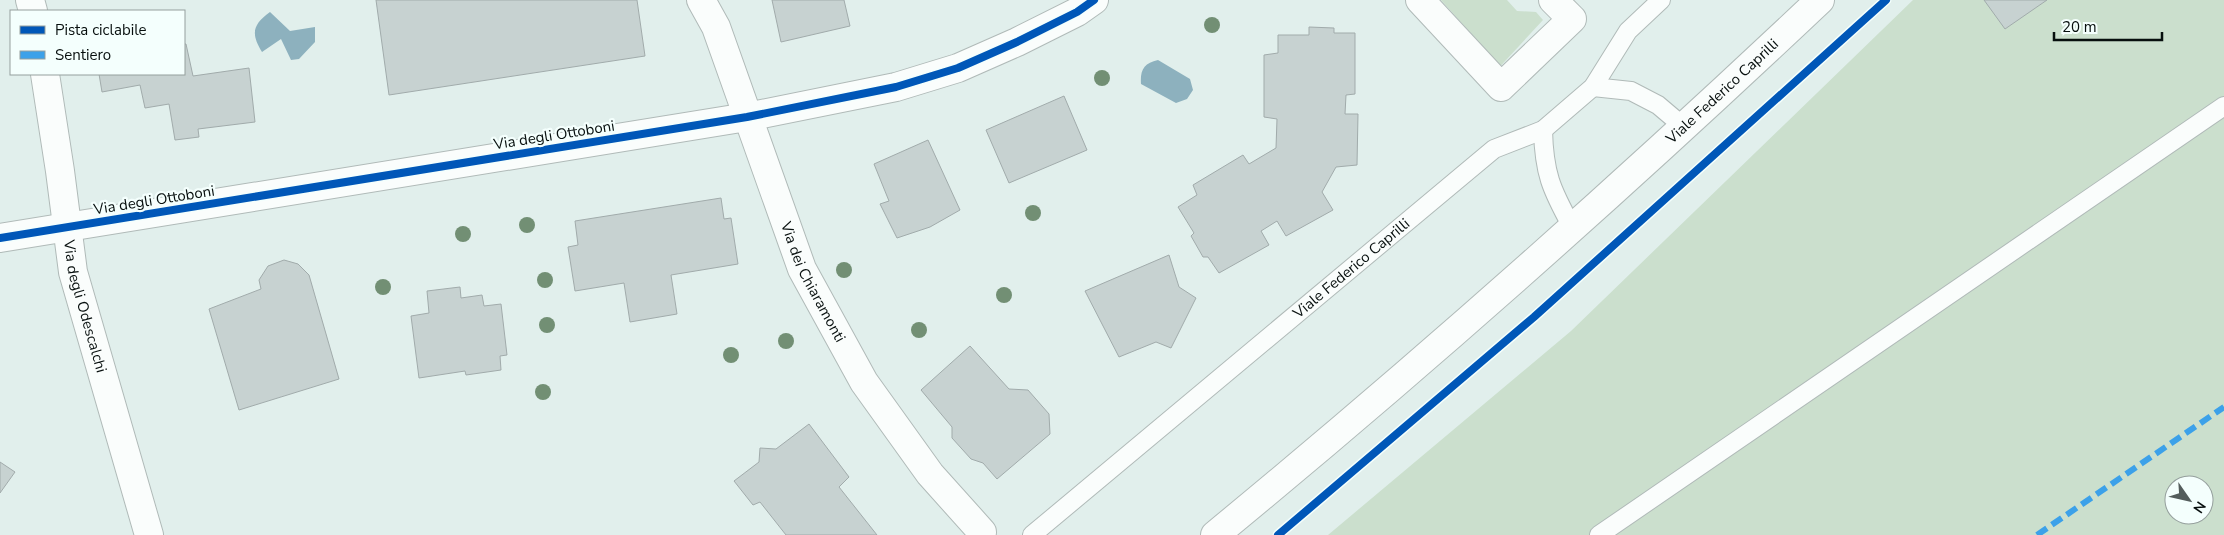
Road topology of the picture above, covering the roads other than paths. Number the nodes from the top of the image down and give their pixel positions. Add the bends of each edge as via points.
1 (701, 0) edge
2 (1094, 0) edge
3 (1420, 0) edge
4 (1553, 0) edge
5 (1661, 0) edge
6 (1820, 0) edge
7 (45, 75) edge
8 (1594, 87) junction
9 (2224, 106) edge
10 (747, 117) junction
11 (1684, 127) junction
12 (1543, 130) junction
13 (1572, 226) junction
14 (67, 228) junction
15 (0, 238) edge
16 (982, 532) dead end
17 (149, 535) edge
18 (1032, 535) edge
19 (1215, 535) edge
20 (1599, 535) edge

1 - 10 street, Via dei Chiaramonti via 716,27
2 - 10 street, Via degli Ottoboni via 1018,42 958,68 896,87
3 - 4 street via 1501,87 1572,19
5 - 8 lane, Viale Federico Caprilli via 1628,31
6 - 11 street, Viale Federico Caprilli
7 - 14 street, Via degli Odescalchi
8 - 11 lane via 1631,91 1658,105
8 - 12 lane, Viale Federico Caprilli
9 - 20 lane
10 - 14 street, Via degli Ottoboni
10 - 16 street, Via dei Chiaramonti via 802,269 856,368 930,474
11 - 13 street, Viale Federico Caprilli
12 - 13 lane via 1544,160 1553,193
12 - 18 lane, Viale Federico Caprilli via 1494,149
13 - 19 street, Viale Federico Caprilli via 1402,378
14 - 15 street, Via degli Ottoboni
14 - 17 street, Via degli Odescalchi via 73,272

